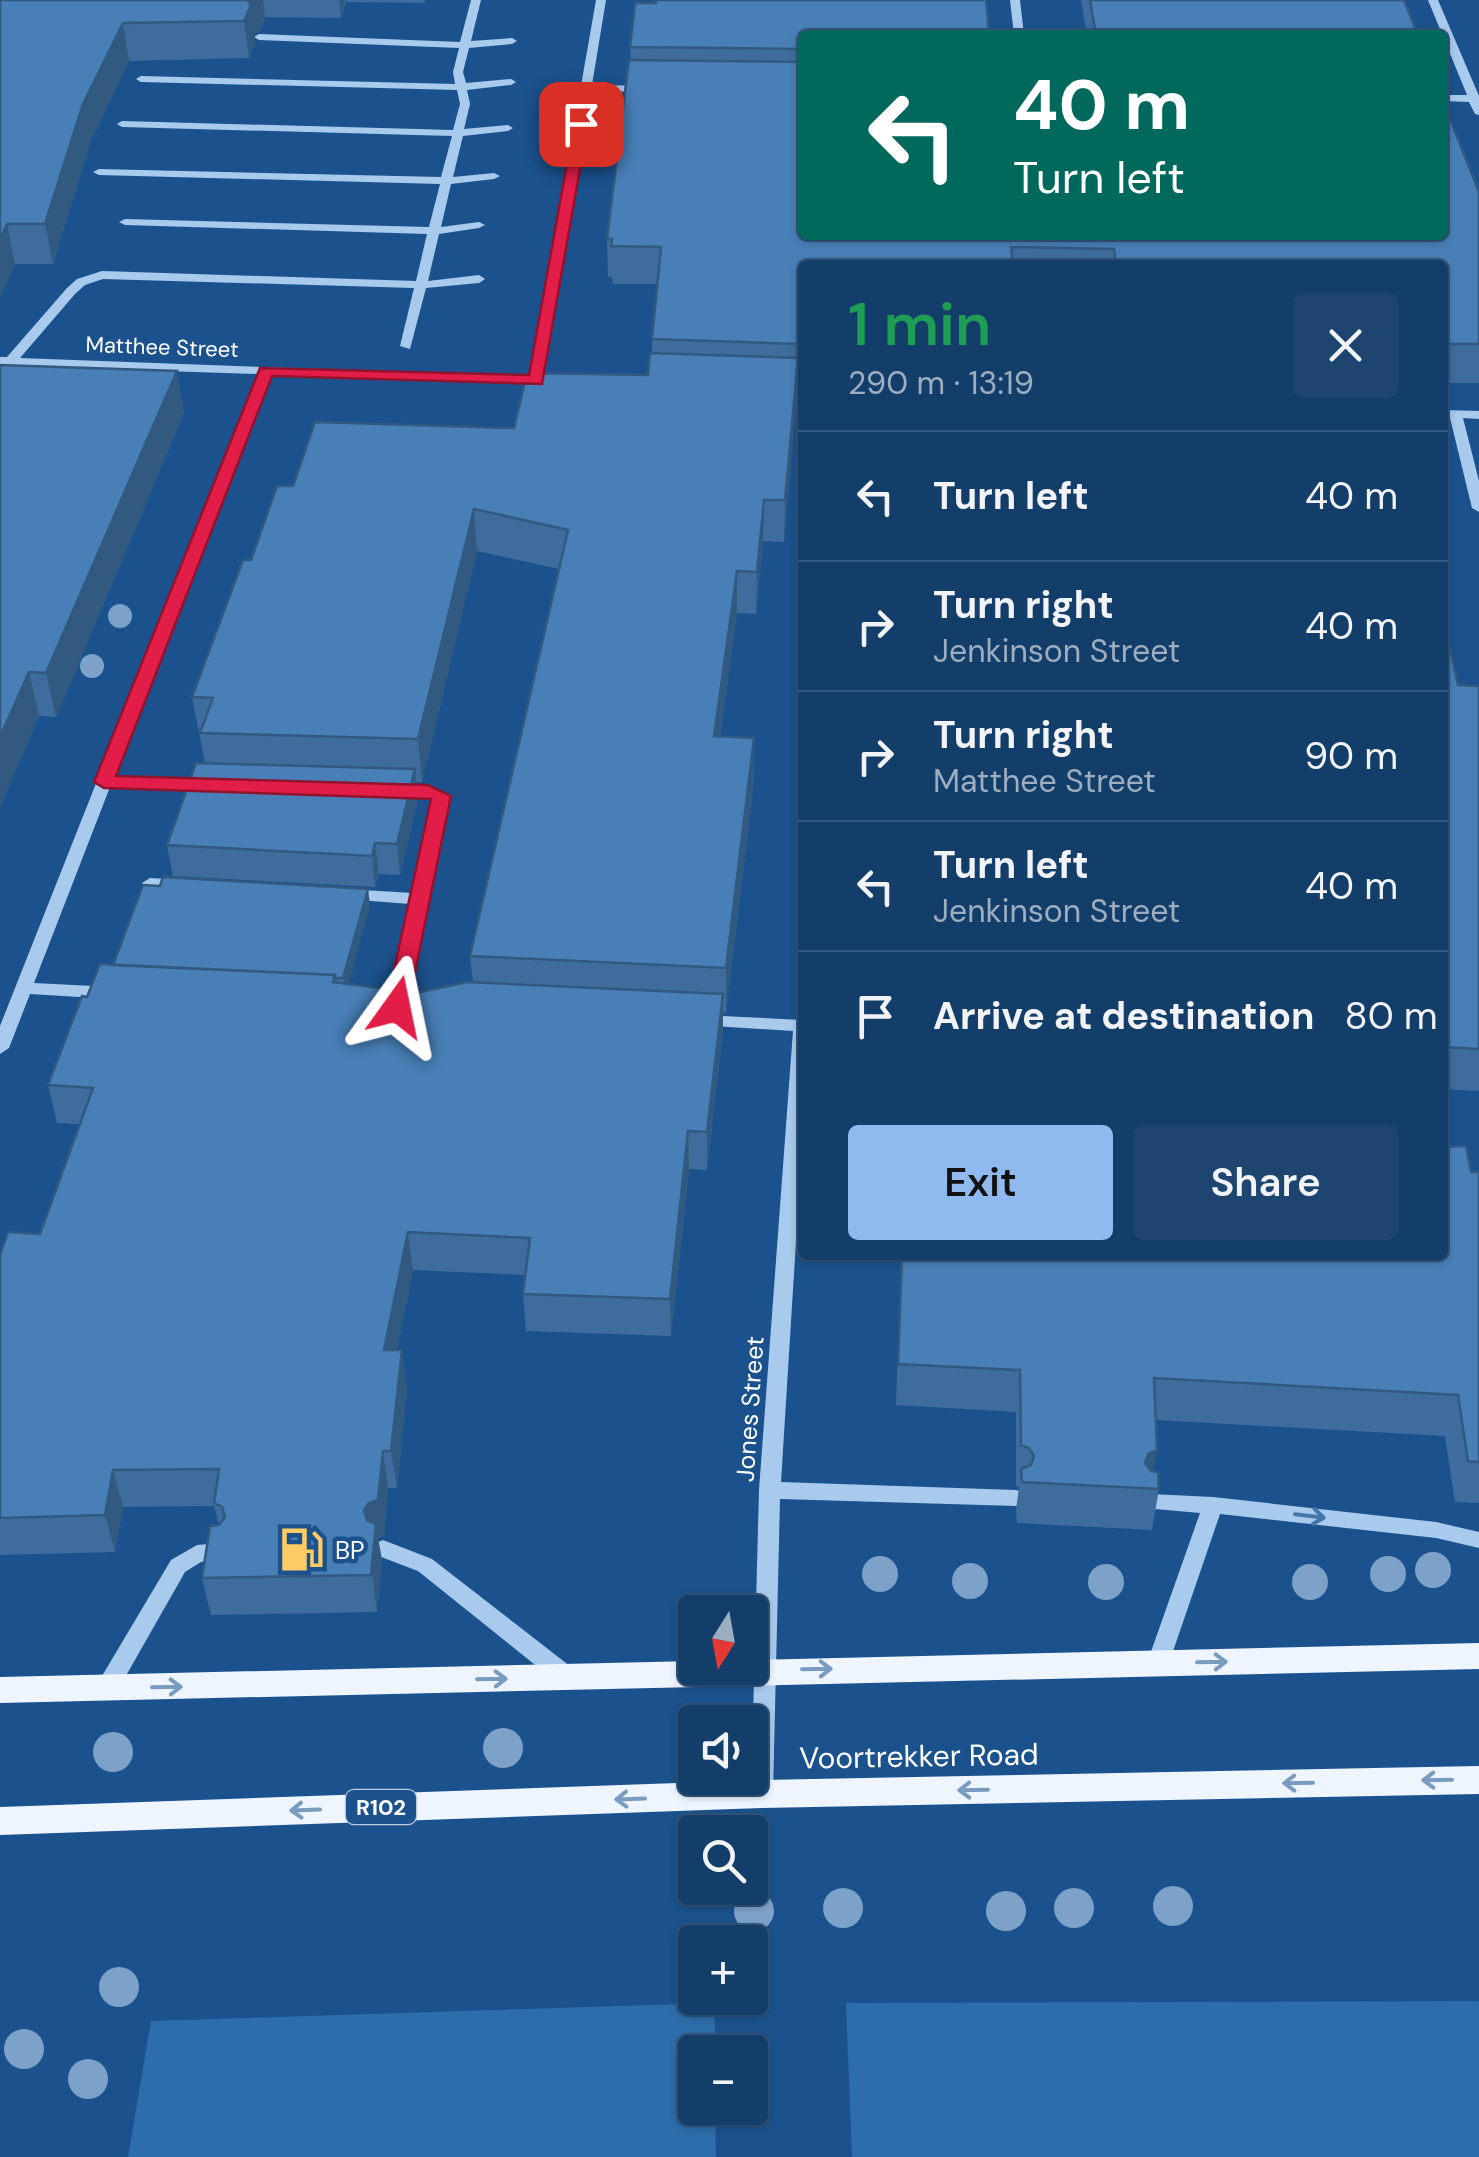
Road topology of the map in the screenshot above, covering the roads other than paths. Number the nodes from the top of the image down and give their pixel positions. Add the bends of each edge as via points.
1 (476, 0) edge
2 (600, 0) edge
3 (1015, 0) edge
4 (1434, 0) edge
5 (1018, 30) edge
6 (1447, 30) edge
7 (1448, 33) edge
8 (259, 38) dead end
9 (512, 40) dead end
10 (465, 45) junction
11 (140, 80) dead end
12 (512, 82) dead end
13 (461, 87) junction
14 (588, 88) junction
15 (666, 89) edge
16 (1448, 98) edge
17 (1476, 98) edge
18 (1479, 112) edge
19 (122, 124) dead end
20 (508, 128) dead end
21 (459, 133) junction
22 (99, 172) dead end
23 (494, 176) dead end
24 (448, 181) junction
25 (124, 222) dead end
26 (478, 226) dead end
27 (436, 232) junction
28 (479, 280) dead end
29 (423, 285) junction
30 (406, 346) dead end
31 (5, 361) edge
32 (266, 371) junction
33 (536, 380) junction
34 (556, 381) edge
35 (1449, 414) edge
36 (1479, 415) edge
37 (1479, 508) edge
38 (104, 782) junction
39 (238, 786) edge
40 (371, 789) edge
41 (150, 883) edge
42 (208, 886) edge
43 (324, 893) edge
44 (420, 899) junction
45 (23, 988) junction
46 (141, 994) edge
47 (377, 1006) edge
48 (397, 1007) junction
49 (416, 1008) edge
50 (686, 1020) edge
51 (798, 1027) edge
52 (0, 1048) edge
53 (798, 1083) edge
54 (769, 1490) junction
55 (1016, 1498) dead end
56 (1150, 1502) edge
57 (1213, 1504) junction
58 (1479, 1540) edge
59 (383, 1548) dead end
60 (220, 1552) edge
61 (765, 1595) edge
62 (1479, 1656) edge
63 (1158, 1663) junction
64 (768, 1670) edge
65 (678, 1673) edge
66 (567, 1677) junction
67 (106, 1688) junction
68 (0, 1690) edge
69 (1479, 1780) edge
70 (768, 1794) edge
71 (734, 1795) edge
72 (0, 1821) edge

1 - 10 street
2 - 14 street
3 - 5 street
4 - 6 street
7 - 17 street
8 - 10 street
9 - 10 street
10 - 13 street
11 - 13 street
12 - 13 street
13 - 21 street
14 - 15 street
14 - 33 street
16 - 17 street
17 - 18 street
19 - 21 street
20 - 21 street
21 - 24 street
22 - 24 street
23 - 24 street
24 - 27 street
25 - 27 street
26 - 27 street
27 - 29 street
28 - 29 street
29 - 30 street
29 - 31 street via 102,276 82,282
31 - 32 street, Matthee Street
32 - 33 street, Matthee Street
32 - 38 street
33 - 34 street, Matthee Street
35 - 36 street
35 - 37 street
38 - 39 street
38 - 45 street
40 - 44 street via 441,796
41 - 42 street
43 - 44 street
44 - 48 street
45 - 46 street
45 - 52 street
47 - 48 street
48 - 49 street
50 - 51 street
53 - 54 street, Jones Street
54 - 55 street
54 - 61 street, Jones Street
56 - 57 street
57 -> 58 street
57 - 63 street
59 - 66 street via 426,1564
60 - 67 street via 197,1554 178,1566
63 -> 62 main road
64 -> 63 main road
65 - 66 main road
67 -> 66 main road
67 - 68 main road
69 -> 70 main road, Voortrekker Road / R102
71 -> 72 main road, Voortrekker Road / R102

